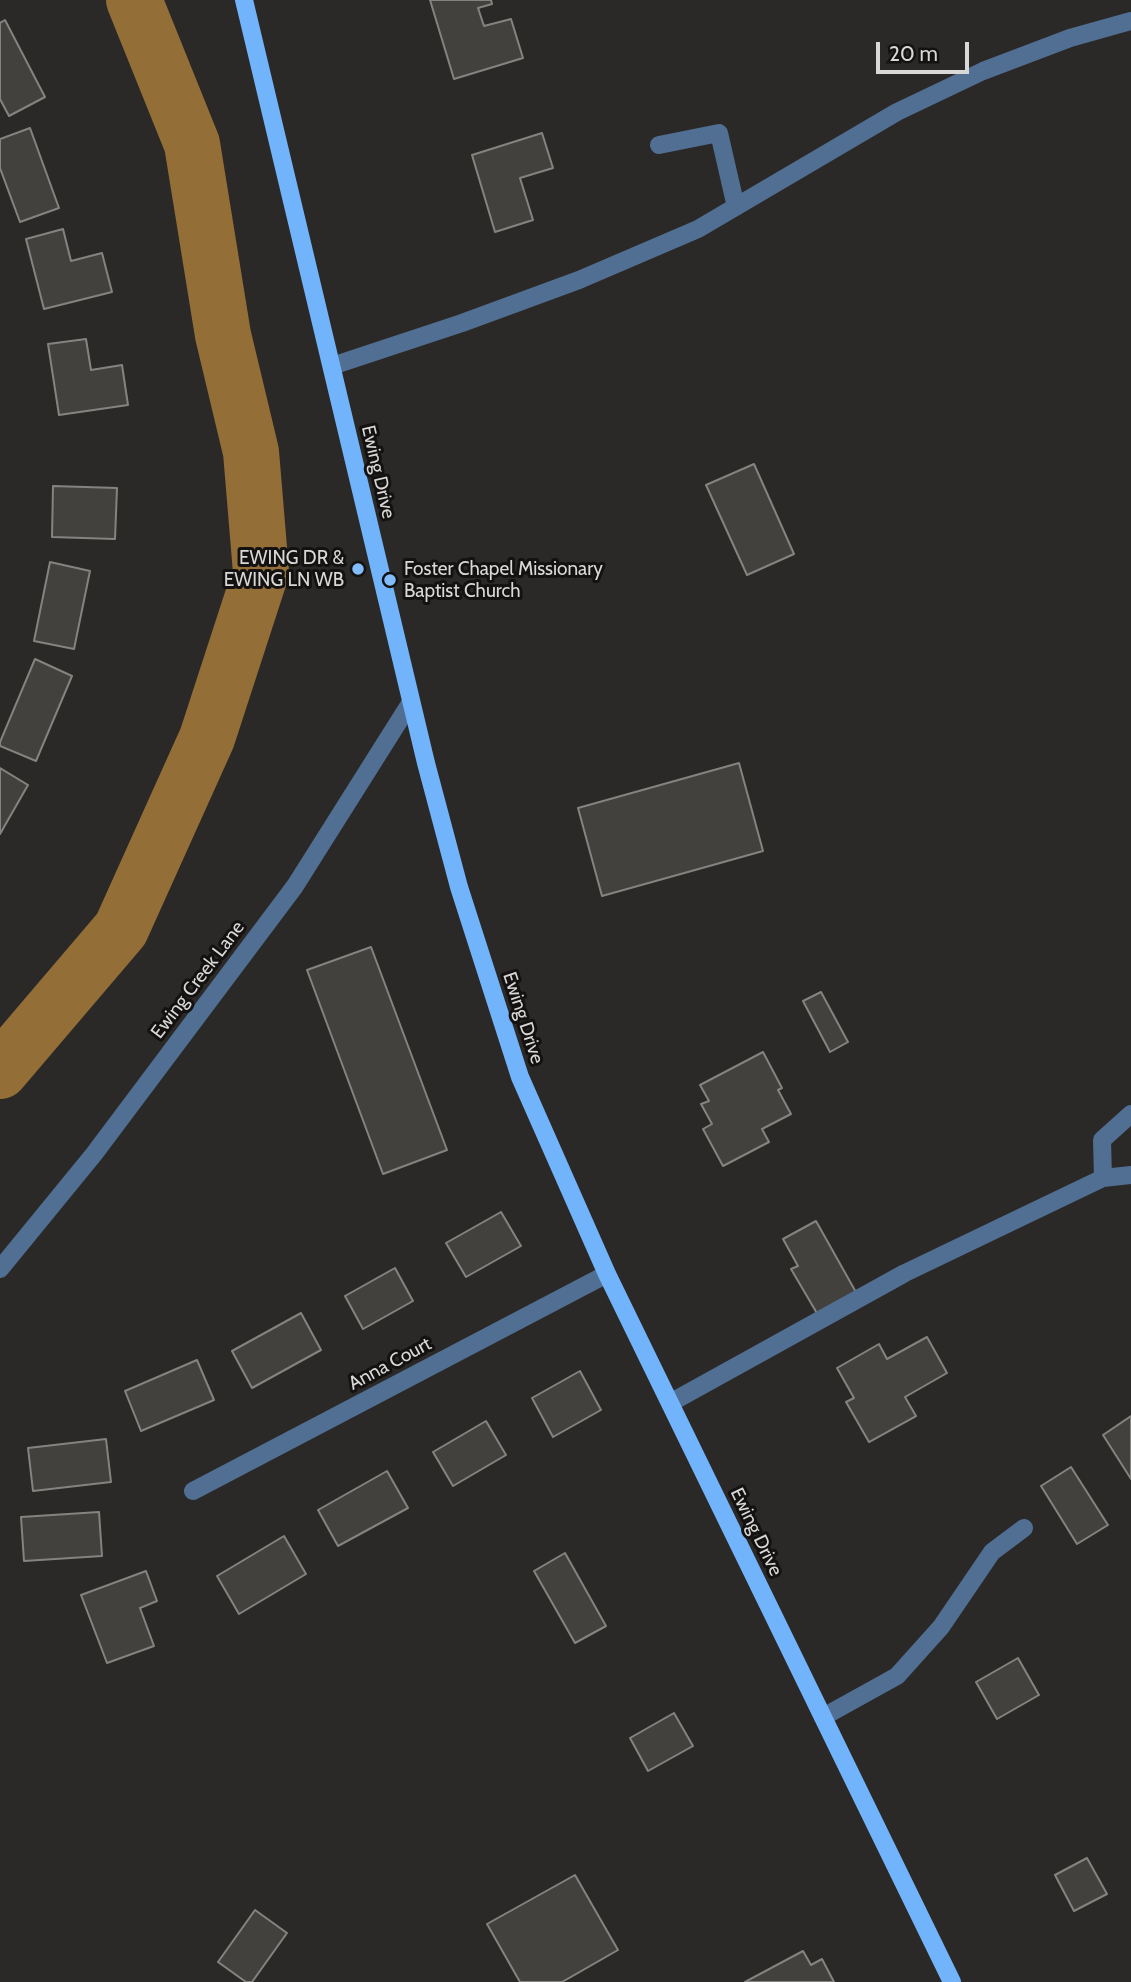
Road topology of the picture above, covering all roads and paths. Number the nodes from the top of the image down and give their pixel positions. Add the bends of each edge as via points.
1 (244, 0) edge
2 (1131, 21) edge
3 (659, 145) dead end
4 (736, 207) junction
5 (332, 366) junction
6 (411, 702) junction
7 (1131, 1114) edge
8 (1131, 1175) edge
9 (1103, 1178) junction
10 (0, 1269) edge
11 (607, 1274) junction
12 (670, 1403) junction
13 (193, 1491) dead end
14 (1024, 1528) dead end
15 (823, 1717) junction
16 (952, 1982) edge

1 - 5 main road, Ewing Drive
2 - 4 street via 983,71 897,112
3 - 4 street via 719,133
4 - 5 street via 698,229 579,280
5 - 6 main road, Ewing Drive
6 - 10 street, Ewing Creek Lane via 295,886 93,1154
6 - 11 main road, Ewing Drive via 459,887 520,1077
7 - 9 street via 1102,1140
8 - 9 street
9 - 12 street via 905,1273
11 - 12 main road, Ewing Drive
11 - 13 street, Anna Court
12 - 15 main road, Ewing Drive
14 - 15 street via 992,1552 941,1627 897,1676
15 - 16 main road, Ewing Drive

